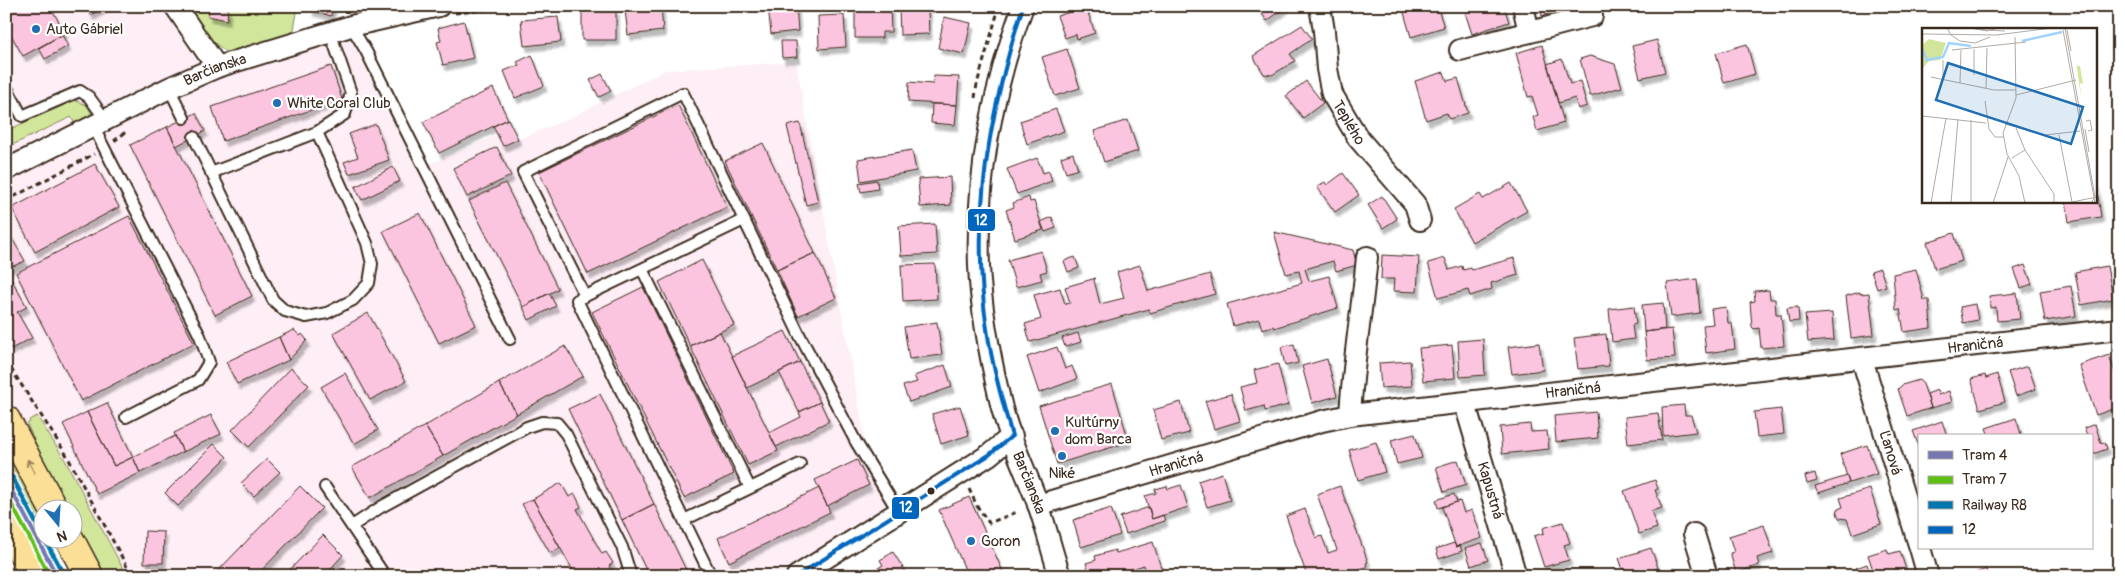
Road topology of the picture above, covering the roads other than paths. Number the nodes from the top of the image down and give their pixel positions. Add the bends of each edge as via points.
1 (174, 6) edge
2 (438, 6) edge
3 (1023, 6) edge
4 (1320, 6) edge
5 (1522, 6) edge
6 (1592, 16) dead end
7 (351, 26) junction
8 (330, 32) junction
9 (1529, 32) junction
10 (1460, 50) dead end
11 (217, 67) junction
12 (6, 86) edge
13 (169, 88) junction
14 (184, 118) dead end
15 (99, 123) junction
16 (317, 132) junction
17 (194, 137) dead end
18 (6, 170) edge
19 (211, 173) junction
20 (744, 220) junction
21 (1420, 220) dead end
22 (1367, 257) dead end
23 (642, 268) junction
24 (585, 296) junction
25 (2119, 329) edge
26 (510, 339) dead end
27 (1862, 359) junction
28 (1465, 404) junction
29 (1350, 415) junction
30 (126, 417) dead end
31 (6, 420) edge
32 (1012, 436) junction
33 (800, 464) dead end
34 (325, 486) dead end
35 (750, 488) junction
36 (49, 500) edge
37 (1038, 505) junction
38 (898, 511) junction
39 (684, 520) junction
40 (6, 522) edge
41 (352, 526) junction
42 (1694, 534) dead end
43 (1918, 543) edge
44 (75, 550) edge
45 (1920, 550) edge
46 (35, 576) edge
47 (89, 576) edge
48 (385, 576) edge
49 (632, 576) edge
50 (711, 576) edge
51 (797, 576) edge
52 (1060, 576) edge
53 (1516, 576) edge
54 (1707, 576) edge
55 (1928, 576) edge

1 - 11 street
2 - 7 street, Barčianska
3 - 32 street, Barčianska via 998,88 988,138 979,266 1000,402
4 - 21 street, Teplého via 1332,94 1358,138 1415,204
5 - 9 street
6 - 9 street
7 - 8 street, Barčianska
7 - 26 lane
8 - 11 street, Barčianska
8 - 16 lane via 351,93 345,114
9 - 10 street
11 - 13 street, Barčianska
12 - 15 lane via 22,116 80,91 89,97
13 - 14 lane
13 - 15 street, Barčianska
15 - 18 street, Barčianska
15 - 30 lane via 200,336 209,362 198,380
16 - 19 lane
16 - 19 lane via 368,243 372,264 369,283 353,300 327,313 306,317 285,311 273,300
17 - 19 lane
20 - 23 lane
20 - 24 lane via 683,93 523,172
20 - 38 lane via 799,334 864,456
22 - 29 street
23 - 24 lane
23 - 35 lane
24 - 39 lane via 577,300
25 - 27 street, Hraničná
27 - 28 street, Hraničná
27 - 43 street, Ľanová
28 - 29 street, Hraničná
28 - 53 street, Kapustná
29 - 37 street, Hraničná
36 -> 31 main road
32 - 37 street, Barčianska
32 - 38 street via 989,455
33 - 35 lane
34 - 41 lane
35 - 39 lane
37 - 52 street, Barčianska
38 - 51 street
39 - 50 lane
40 - 46 main road
41 - 48 lane
41 - 49 lane via 527,427 542,422 557,423 566,434 609,521
42 - 54 street
44 - 47 main road
45 - 55 street, Ľanová

